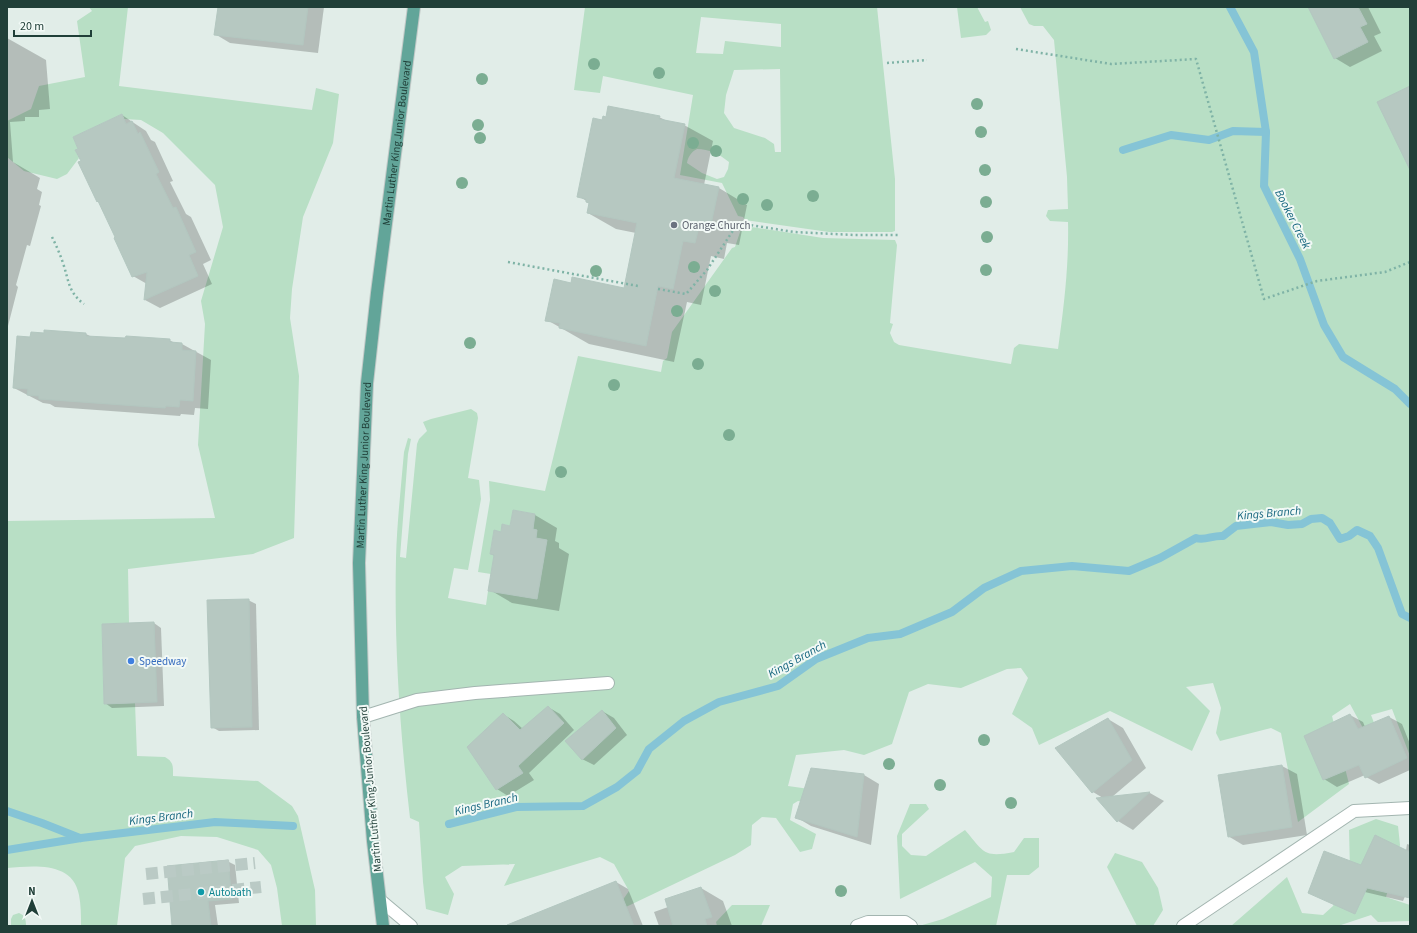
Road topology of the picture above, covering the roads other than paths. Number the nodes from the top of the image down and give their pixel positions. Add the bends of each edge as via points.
1 (414, 7) edge
2 (608, 683) dead end
3 (363, 717) junction
4 (1410, 808) edge
5 (380, 900) junction
6 (383, 926) edge
7 (411, 926) edge
8 (857, 926) edge
9 (910, 926) edge
10 (1183, 926) edge

1 - 3 main road, Martin Luther King Junior Boulevard via 367,383 359,564
2 - 3 street via 417,700
3 - 5 main road, Martin Luther King Junior Boulevard
4 - 10 street via 1354,811
5 - 6 main road, Martin Luther King Junior Boulevard
5 - 7 street
8 - 9 street via 868,922 905,922

